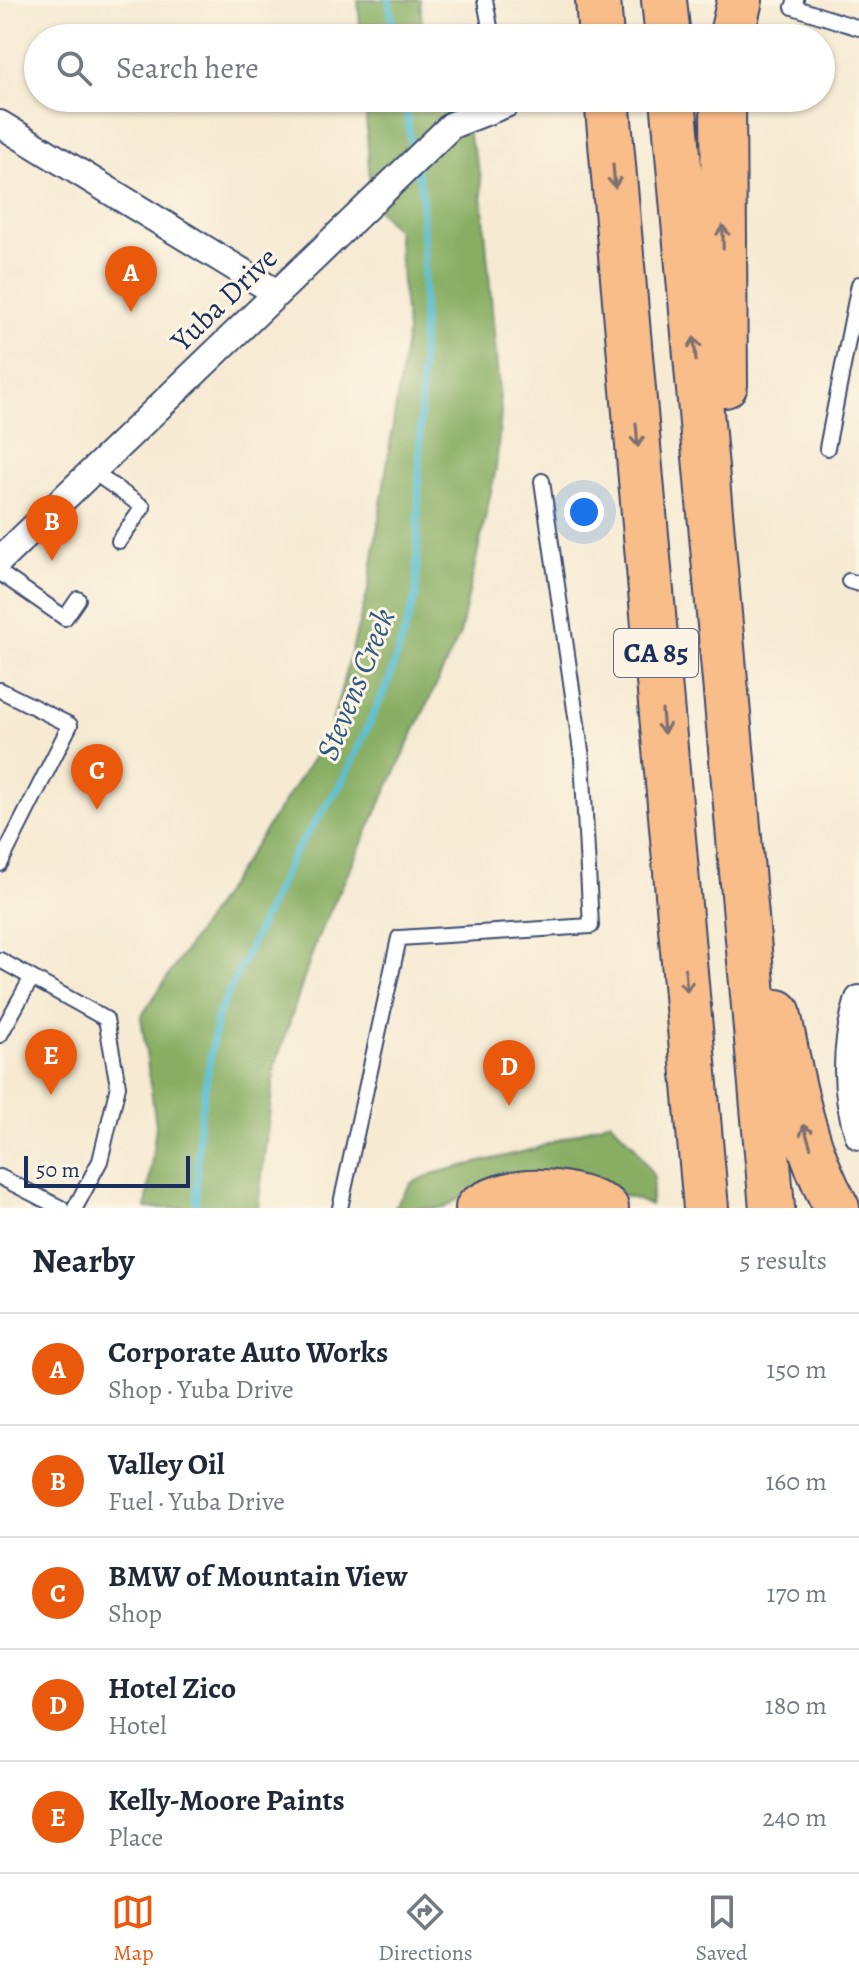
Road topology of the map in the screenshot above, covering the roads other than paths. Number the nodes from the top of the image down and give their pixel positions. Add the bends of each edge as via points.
1 (485, 0) edge
2 (598, 0) edge
3 (664, 0) edge
4 (740, 0) edge
5 (796, 0) edge
6 (489, 24) edge
7 (600, 24) edge
8 (667, 24) edge
9 (734, 24) edge
10 (859, 28) edge
11 (480, 112) edge
12 (608, 112) edge
13 (674, 112) edge
14 (723, 112) edge
15 (0, 124) edge
16 (859, 284) edge
17 (277, 293) junction
18 (827, 448) dead end
19 (92, 471) junction
20 (542, 481) dead end
21 (119, 541) dead end
22 (0, 560) edge
23 (0, 573) edge
24 (78, 599) dead end
25 (0, 690) edge
26 (0, 864) edge
27 (0, 960) edge
28 (750, 961) junction
29 (31, 979) junction
30 (859, 999) edge
31 (0, 1035) edge
32 (859, 1136) edge
33 (0, 1177) edge
34 (61, 1208) edge
35 (75, 1208) edge
36 (340, 1208) edge
37 (478, 1208) edge
38 (606, 1208) edge
39 (706, 1208) edge
40 (772, 1208) edge
41 (837, 1208) edge

1 - 6 lane
2 - 7 highway
3 - 8 highway
4 - 9 highway
5 - 10 lane via 793,7
11 - 17 street, Yuba Drive via 452,125
12 -> 39 highway, CA 85
28 -> 13 highway, CA 85
28 -> 14 highway via 761,891 727,518
15 - 17 street
16 - 18 lane
17 - 19 street, Yuba Drive
19 - 21 lane via 143,507
19 - 22 street, Yuba Drive
20 - 36 lane via 582,758 591,926 399,938
23 - 24 lane via 65,618
25 - 26 lane via 70,725
27 - 29 lane
28 - 40 highway, CA 85
41 -> 28 highway via 820,1177 801,1119 778,1011
29 - 31 lane
29 - 35 lane via 106,1019 118,1086 100,1161
30 - 32 street via 850,1027 848,1102
33 - 34 lane
37 - 38 highway via 490,1200 536,1191 583,1197

